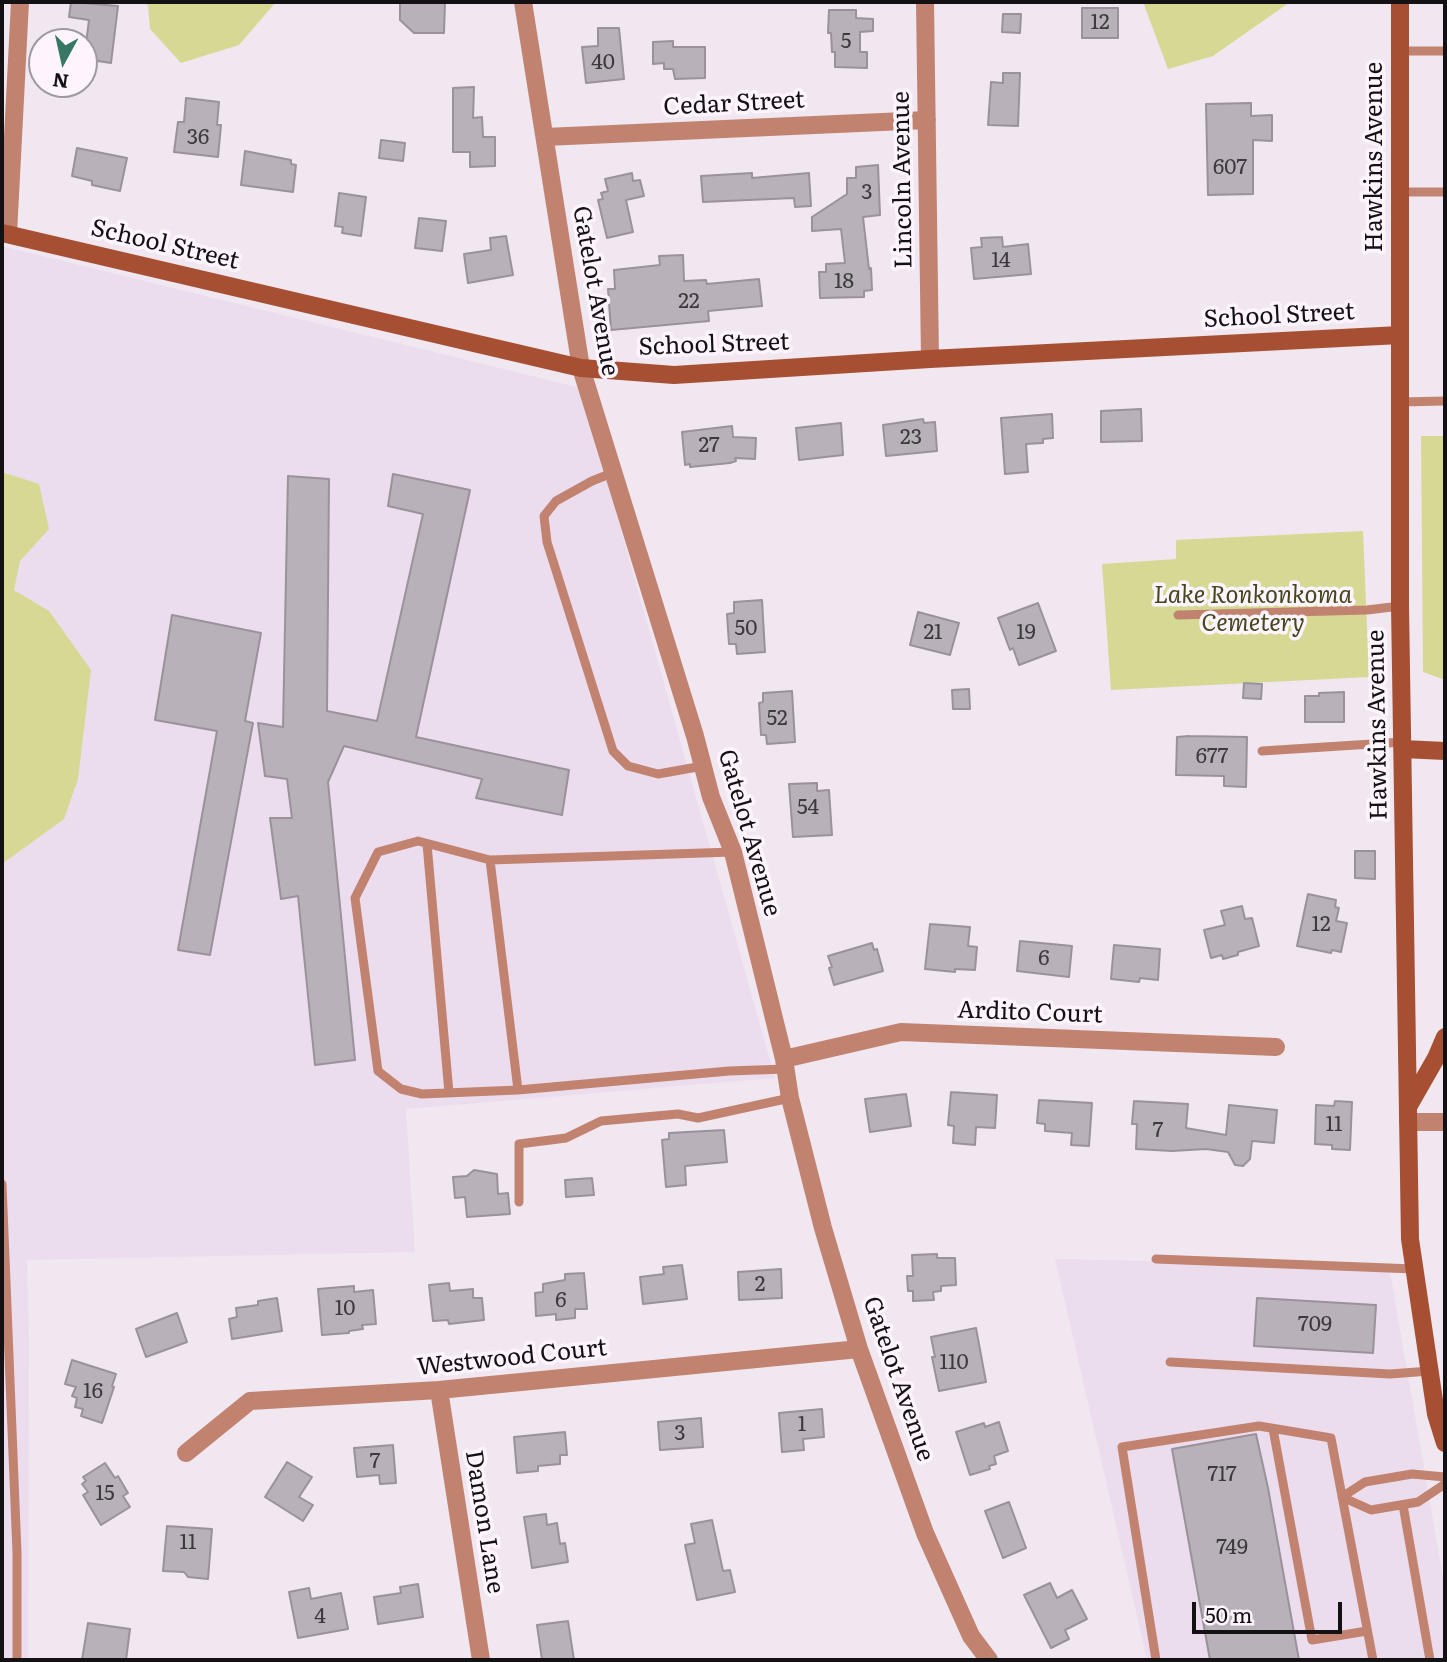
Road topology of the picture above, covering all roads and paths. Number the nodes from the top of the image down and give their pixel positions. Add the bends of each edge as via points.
1 (20, 2) edge
2 (523, 2) edge
3 (925, 2) edge
4 (1400, 2) edge
5 (1400, 51) junction
6 (1445, 51) edge
7 (926, 120) junction
8 (545, 137) junction
9 (1400, 192) junction
10 (1445, 192) edge
11 (5, 233) edge
12 (1400, 335) junction
13 (930, 359) junction
14 (581, 368) junction
15 (1445, 401) edge
16 (1400, 402) junction
17 (612, 474) junction
18 (1400, 606) junction
19 (1178, 615) dead end
20 (1403, 745) junction
21 (1262, 751) dead end
22 (1445, 751) edge
23 (703, 766) junction
24 (427, 844) junction
25 (733, 852) junction
26 (490, 860) junction
27 (1445, 1037) edge
28 (1276, 1047) dead end
29 (785, 1064) junction
30 (518, 1090) junction
31 (449, 1093) junction
32 (790, 1098) junction
33 (1408, 1114) junction
34 (1445, 1122) edge
35 (2, 1184) edge
36 (519, 1202) dead end
37 (1156, 1259) dead end
38 (1414, 1269) junction
39 (859, 1349) junction
40 (1171, 1362) dead end
41 (1430, 1371) junction
42 (439, 1390) junction
43 (1273, 1429) junction
44 (1445, 1443) edge
45 (186, 1453) dead end
46 (1445, 1477) edge
47 (1445, 1484) edge
48 (1342, 1497) junction
49 (1404, 1505) junction
50 (1367, 1631) junction
51 (17, 1660) edge
52 (481, 1660) edge
53 (989, 1660) edge
54 (1156, 1660) edge
55 (1373, 1660) edge
56 (1430, 1660) edge

1 - 11 street
2 - 8 street, Gatelot Avenue
3 - 7 street, Lincoln Avenue
4 - 5 street, Hawkins Avenue
5 - 6 lane
5 - 9 street, Hawkins Avenue
7 - 8 street, Cedar Street
7 - 13 street, Lincoln Avenue
8 - 14 street, Gatelot Avenue
9 - 10 lane
9 - 12 street, Hawkins Avenue
11 - 14 street, School Street
12 - 13 street, School Street
12 - 16 street, Hawkins Avenue
13 - 14 street, School Street via 674,375
14 - 17 street, Gatelot Avenue
15 - 16 lane
16 - 18 street, Hawkins Avenue
17 - 23 street, Gatelot Avenue
17 - 23 lane via 556,501 544,516 547,542 613,751 628,766 658,774
18 - 19 lane
18 - 20 street, Hawkins Avenue
20 - 21 lane
20 - 22 street
20 - 33 street, Hawkins Avenue
23 - 25 street, Gatelot Avenue
24 - 26 lane
24 - 31 lane
24 - 31 lane via 418,841 378,852 355,898 378,1071 401,1088 422,1094
25 - 26 lane
25 - 29 street, Gatelot Avenue
26 - 30 lane
27 - 33 street
28 - 29 street, Ardito Court via 901,1032
29 - 30 lane
29 - 32 street, Gatelot Avenue
30 - 31 lane
32 - 36 lane via 698,1118 678,1114 601,1121 566,1138 519,1144
32 - 39 street, Gatelot Avenue
33 - 34 street
33 - 38 street, Hawkins Avenue
35 - 51 lane via 18,1553
37 - 38 lane
38 - 41 street, Hawkins Avenue
39 - 42 street, Westwood Court
39 - 53 street, Gatelot Avenue via 925,1532 971,1636
40 - 41 lane via 1390,1374
41 - 44 street, Hawkins Avenue
42 - 45 street, Westwood Court via 250,1401
42 - 52 street, Damon Lane
43 - 48 lane via 1331,1438
43 - 50 lane via 1312,1640
43 - 54 lane via 1259,1426 1122,1447
46 - 48 lane via 1412,1474 1365,1482
47 - 49 lane via 1418,1502
48 - 49 lane via 1371,1510
48 - 50 lane
49 - 56 lane
50 - 55 lane

